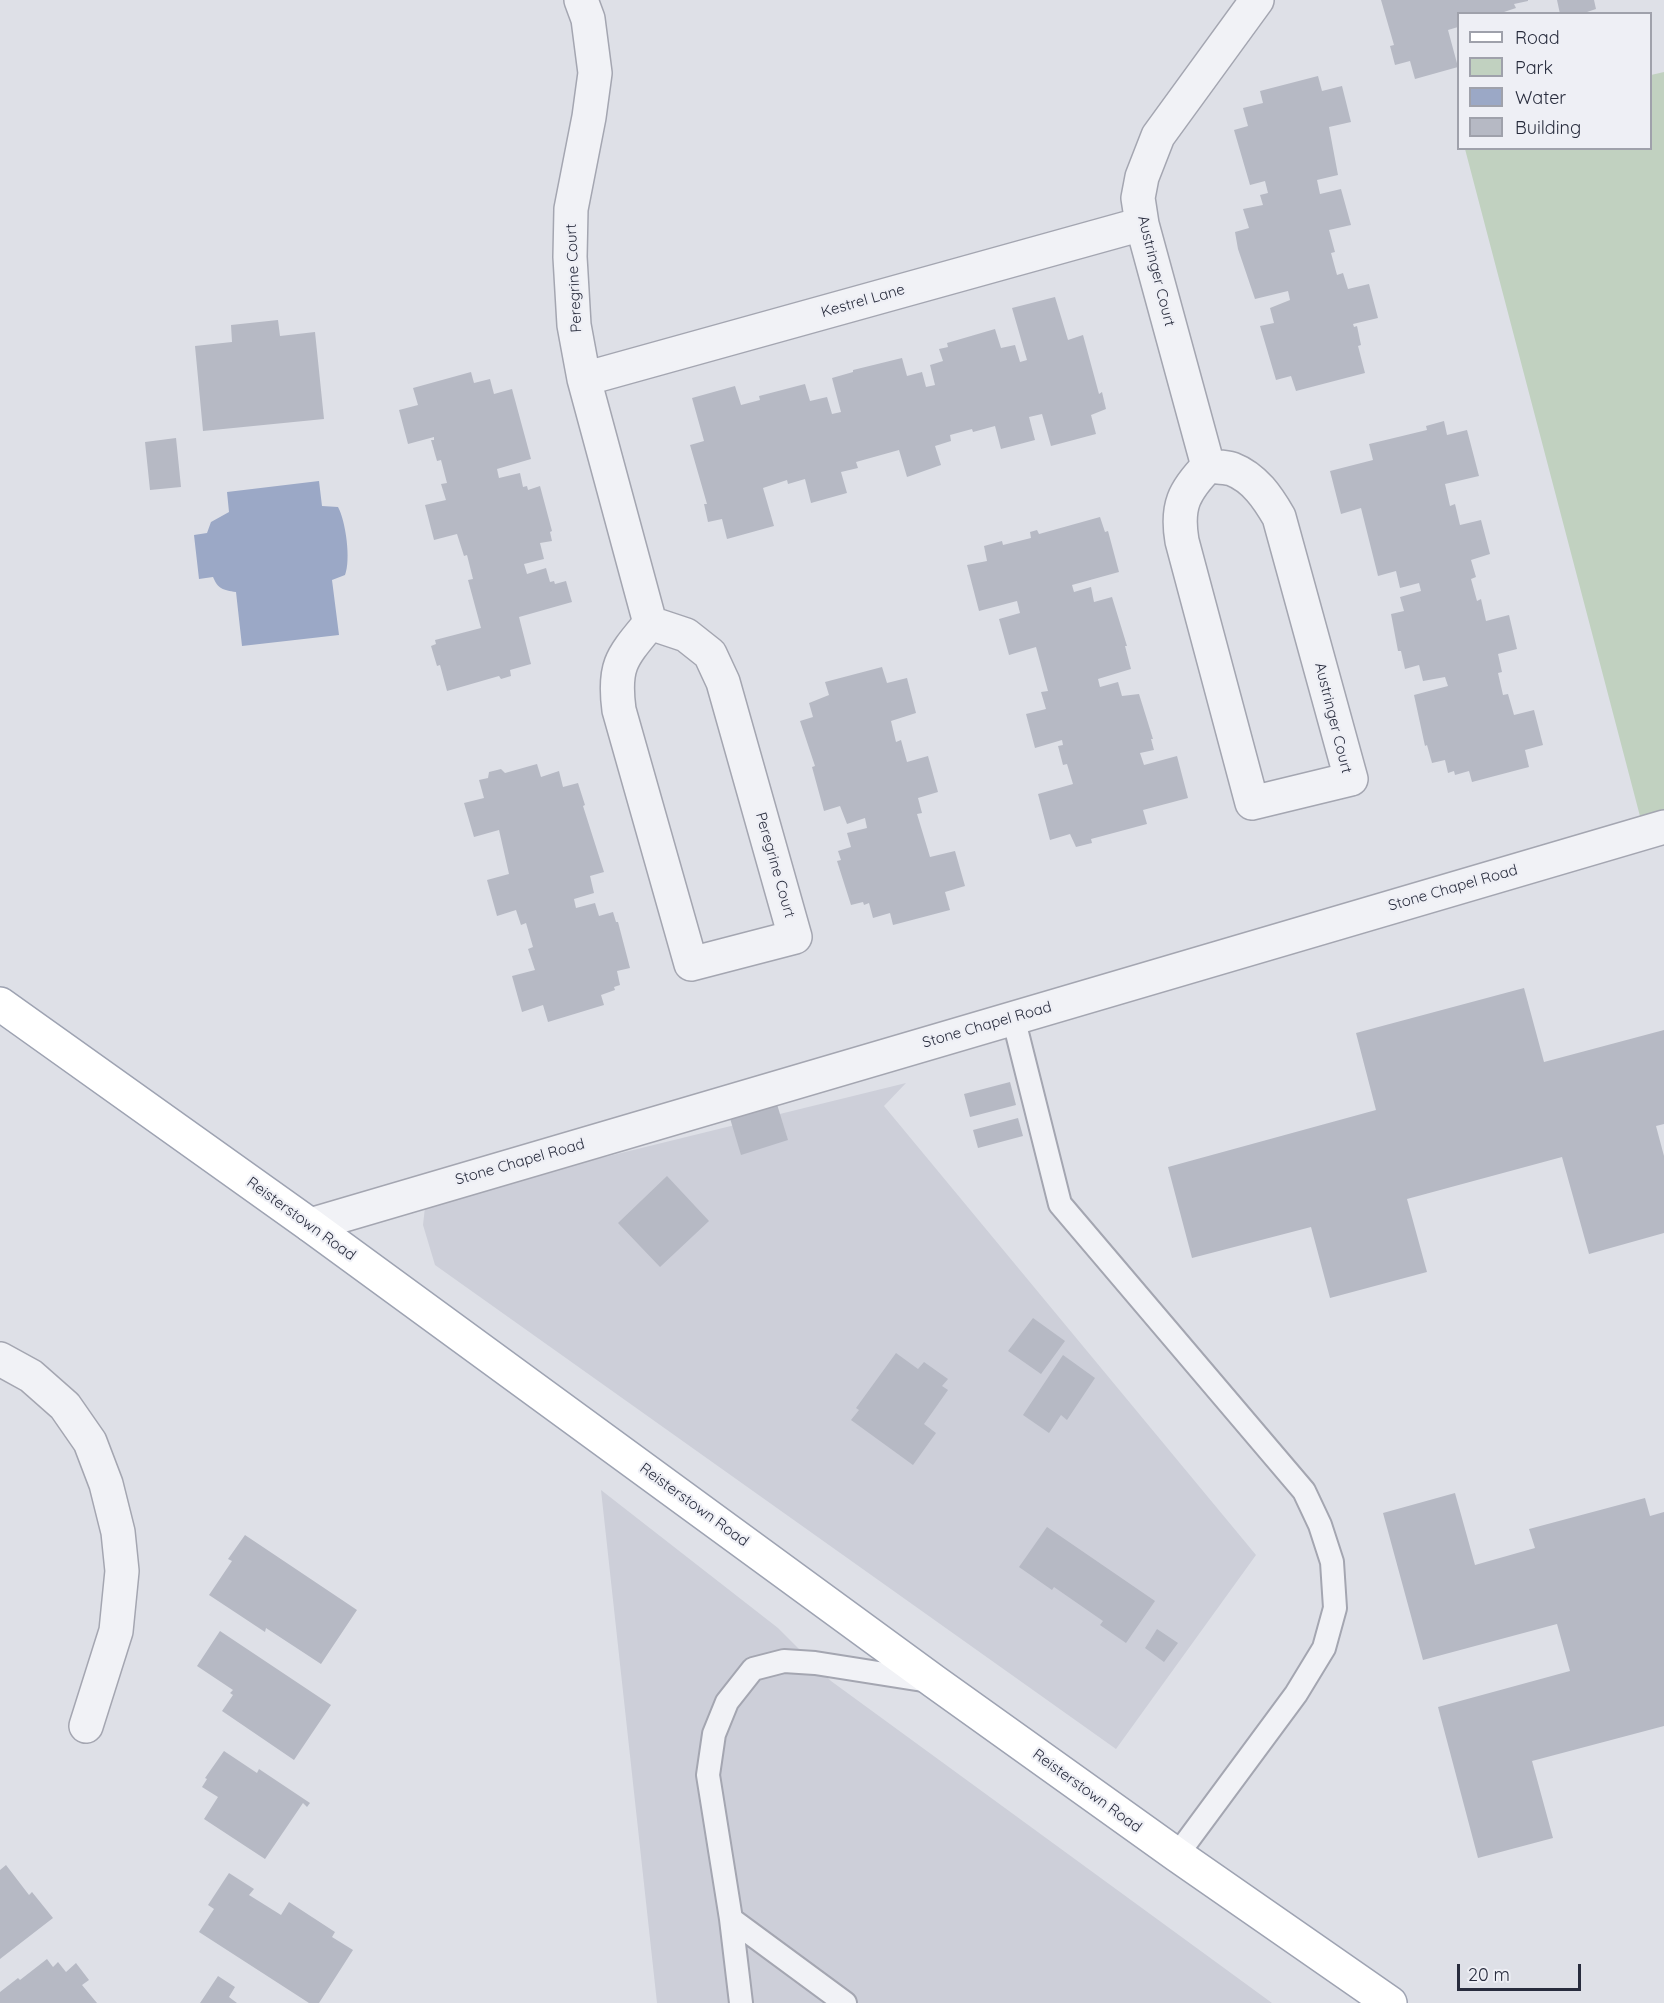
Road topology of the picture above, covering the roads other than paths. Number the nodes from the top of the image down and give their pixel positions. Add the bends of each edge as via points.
1 (581, 0) edge
2 (1257, 0) edge
3 (1142, 224) junction
4 (585, 379) junction
5 (1208, 466) junction
6 (650, 623) junction
7 (1664, 827) edge
8 (0, 1004) edge
9 (1013, 1017) junction
10 (310, 1225) junction
11 (0, 1359) edge
12 (935, 1682) junction
13 (86, 1726) dead end
14 (1177, 1855) junction
15 (731, 1919) junction
16 (741, 2003) edge
17 (845, 2003) edge
18 (1390, 2003) edge

1 - 4 street, Peregrine Court via 596,73 571,208 574,325
2 - 3 street, Austringer Court via 1158,136 1138,198
3 - 4 street, Kestrel Lane
3 - 5 street, Austringer Court
4 - 6 street, Peregrine Court
5 - 5 street, Austringer Court via 1194,480 1178,519 1252,803 1351,778 1279,517 1253,481 1232,469
6 - 6 street, Peregrine Court via 624,655 616,684 619,710 691,964 795,937 723,682 710,654 686,635
7 - 9 street, Stone Chapel Road
8 - 10 main road, Reisterstown Road
9 - 10 street, Stone Chapel Road
9 - 14 lane via 1060,1204 1304,1491 1332,1562 1335,1608 1324,1648 1296,1694
10 - 12 main road, Reisterstown Road
11 - 13 street via 31,1376 65,1406 84,1433 106,1484 118,1532 122,1571 116,1631
12 - 14 main road, Reisterstown Road
12 - 15 lane via 815,1663 784,1661 753,1670 727,1702 714,1734 708,1775
14 - 18 main road, Reisterstown Road
15 - 16 lane
15 - 17 lane

